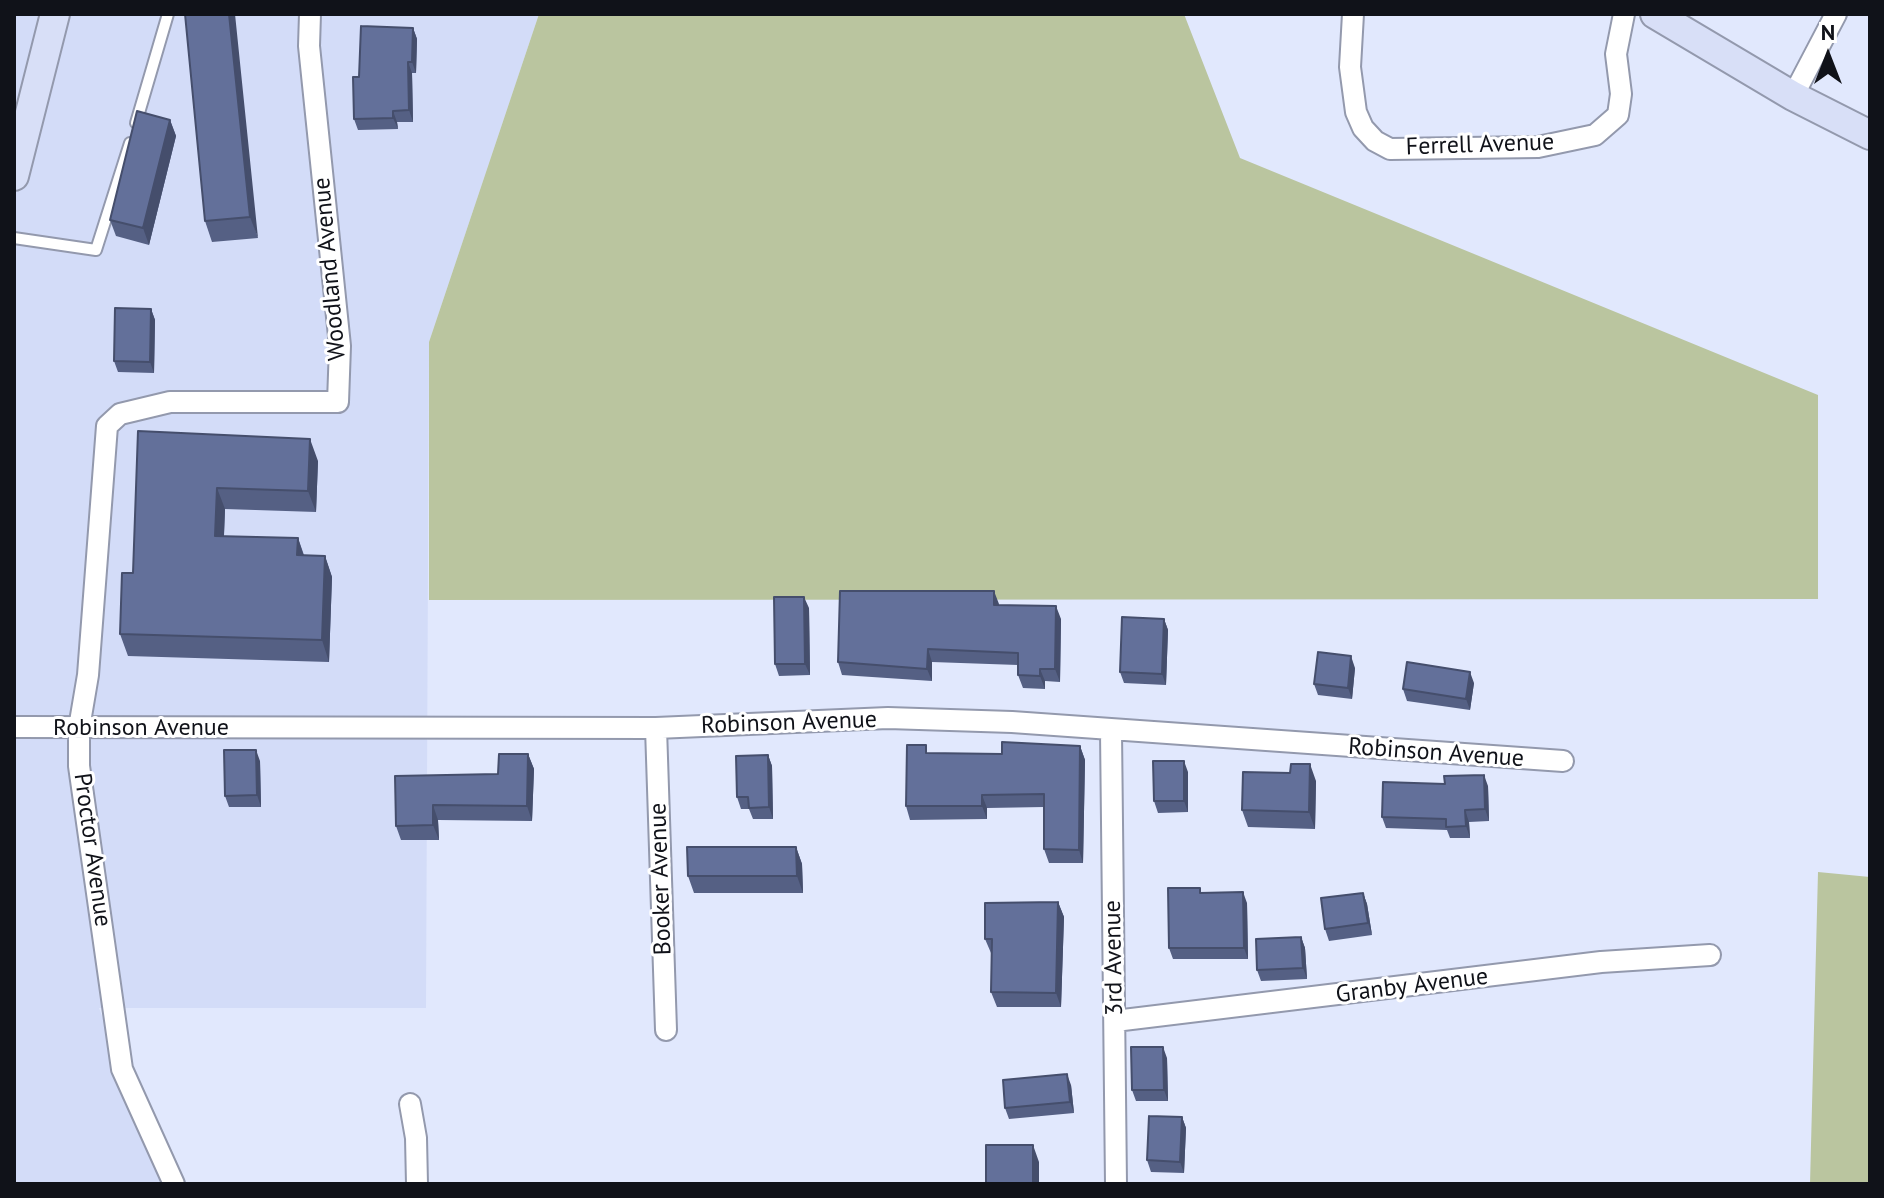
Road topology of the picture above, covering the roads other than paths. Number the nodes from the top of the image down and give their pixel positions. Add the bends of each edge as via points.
1 (55, 14) edge
2 (168, 14) edge
3 (310, 14) edge
4 (1353, 14) edge
5 (1624, 14) edge
6 (1655, 14) edge
7 (1836, 14) edge
8 (1793, 96) junction
9 (1870, 135) edge
10 (14, 176) edge
11 (14, 238) edge
12 (120, 414) joint
13 (14, 727) edge
14 (79, 728) junction
15 (656, 728) junction
16 (1111, 732) junction
17 (1563, 761) dead end
18 (1710, 955) dead end
19 (1115, 1021) junction
20 (666, 1030) dead end
21 (410, 1104) dead end
22 (174, 1184) edge
23 (417, 1184) edge
24 (1116, 1184) edge

1 - 10 main road
2 - 11 lane via 96,250
3 - 12 street, Woodland Avenue via 340,346 338,402 170,402
4 - 5 street, Ferrell Avenue via 1351,88 1363,128 1390,149 1538,147 1595,135 1618,115 1616,54
6 - 8 main road
7 - 8 street
8 - 9 main road
12 - 14 street, Proctor Avenue via 107,426 88,675
13 - 14 street, Robinson Avenue
14 - 15 street, Robinson Avenue
14 - 22 street, Proctor Avenue via 92,874 122,1069
15 - 16 street, Robinson Avenue via 888,718
15 - 20 street, Booker Avenue
16 - 17 street, Robinson Avenue
16 - 19 street, 3rd Avenue
18 - 19 street, Granby Avenue via 1601,962
19 - 24 street, 3rd Avenue
21 - 23 street

